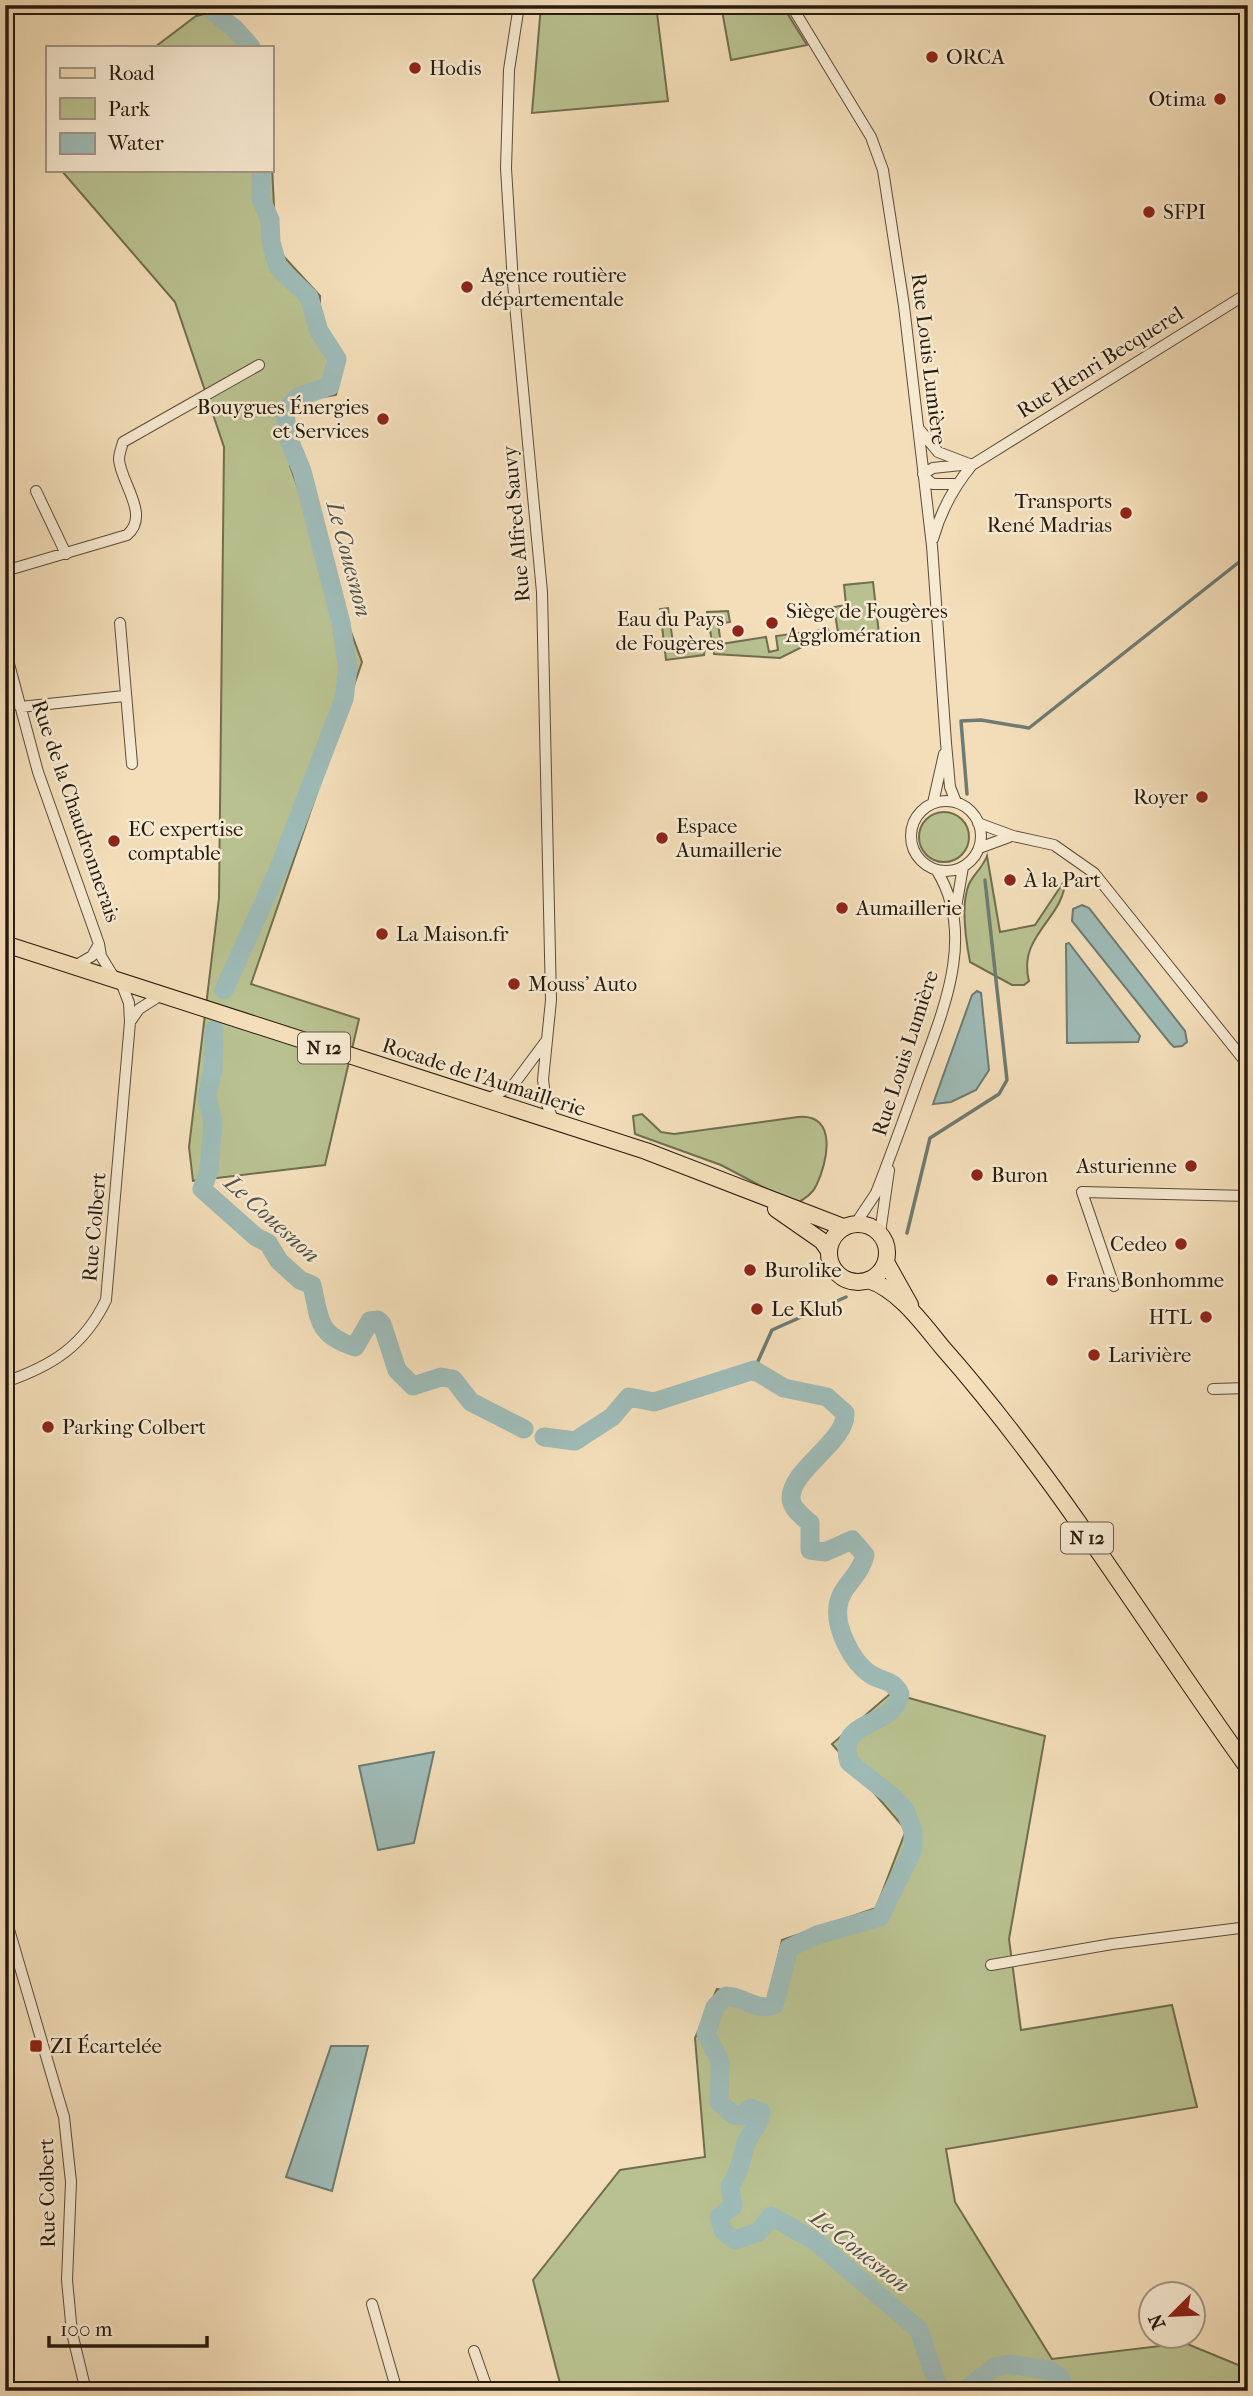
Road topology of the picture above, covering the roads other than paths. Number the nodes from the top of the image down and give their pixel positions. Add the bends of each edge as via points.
1 (519, 5) edge
2 (791, 5) edge
3 (1248, 293) edge
4 (259, 365) dead end
5 (918, 427) junction
6 (972, 465) junction
7 (923, 475) junction
8 (956, 484) junction
9 (36, 491) dead end
10 (932, 546) junction
11 (66, 554) junction
12 (5, 571) edge
13 (120, 623) dead end
14 (5, 649) edge
15 (124, 696) junction
16 (20, 707) junction
17 (946, 743) junction
18 (132, 764) dead end
19 (956, 802) junction
20 (933, 803) junction
21 (978, 823) junction
22 (1013, 836) junction
23 (979, 848) junction
24 (963, 867) junction
25 (937, 871) junction
26 (954, 921) junction
27 (5, 944) edge
28 (99, 944) junction
29 (74, 966) junction
30 (118, 980) junction
31 (161, 995) junction
32 (130, 1022) junction
33 (547, 1041) junction
34 (1248, 1065) edge
35 (487, 1100) junction
36 (554, 1122) junction
37 (891, 1156) junction
38 (747, 1191) junction
39 (1248, 1196) edge
40 (850, 1225) junction
41 (880, 1233) junction
42 (829, 1251) junction
43 (886, 1262) junction
44 (868, 1280) junction
45 (1114, 1286) dead end
46 (916, 1317) junction
47 (5, 1381) edge
48 (1248, 1388) edge
49 (1213, 1389) dead end
50 (1248, 1768) edge
51 (5, 1916) edge
52 (1248, 1927) edge
53 (991, 1965) dead end
54 (372, 2305) dead end
55 (474, 2351) dead end
56 (86, 2391) edge
57 (397, 2391) edge
58 (478, 2391) edge

1 - 33 street, Rue Alfred Sauvy via 509,70 506,167 542,592 551,1000
2 - 5 street, Rue Louis Lumière via 870,137 883,170
3 - 6 street, Rue Henri Becquerel
4 - 11 street via 123,442 119,460 135,508 132,530
5 - 6 street via 938,452
5 - 7 street, Rue Louis Lumière
6 - 7 street, Rue Henri Becquerel via 933,468
6 - 8 street, Rue Henri Becquerel
7 - 8 street via 933,484
7 - 10 street, Rue Louis Lumière
8 - 10 street, Rue Henri Becquerel via 940,514
9 - 11 street
10 - 17 street, Rue Louis Lumière
11 - 12 street
13 - 15 street
14 - 16 street, Rue de la Chaudronnerais
15 - 16 street
15 - 18 street
16 - 28 street, Rue de la Chaudronnerais
17 - 19 street, Rue Louis Lumière
17 - 20 street, Rue Louis Lumière
19 - 20 street
19 - 21 street via 970,810
20 - 25 street via 916,817 910,839 920,860
21 - 22 street
21 - 23 street
22 - 23 street
22 - 34 street via 1054,845 1094,873
23 - 24 street
24 - 25 street
24 - 26 street, Rue Louis Lumière
25 - 26 street, Rue Louis Lumière
26 - 37 street, Rue Louis Lumière via 952,984
27 - 29 main road, Rocade de l'Aumaillerie / N 12
28 - 29 street, Rue de la Chaudronnerais via 92,956
28 - 30 street, Rue de la Chaudronnerais via 101,956
29 - 30 main road, Rocade de l'Aumaillerie / N 12
30 - 31 main road, Rocade de l'Aumaillerie / N 12
30 - 32 street, Rue Colbert via 130,1003
31 - 32 street via 138,1009
31 - 35 main road, Rocade de l'Aumaillerie / N 12
32 - 47 street, Rue Colbert via 106,1300 96,1321 72,1348 35,1372
33 - 35 street via 514,1084
33 - 36 street, Rue Alfred Sauvy via 543,1080
35 - 36 main road, Rocade de l'Aumaillerie / N 12
36 - 38 main road, Rocade de l'Aumaillerie / N 12
37 - 40 street, Rue Louis Lumière via 876,1193
37 - 41 street, Rue Louis Lumière
38 - 40 main road, Rocade de l'Aumaillerie / N 12
38 - 42 main road, Rocade de l'Aumaillerie / N 12 via 822,1241
39 - 45 street via 1082,1192
40 - 41 main road via 865,1224
40 - 42 main road via 833,1237
41 - 43 main road
42 - 44 main road via 840,1276 849,1281
43 - 44 main road
43 - 46 main road, N 12
44 - 46 main road, N 12
46 - 50 main road, N 12 via 1010,1429
48 - 49 street
51 - 56 street, Rue Colbert via 64,2117 71,2182 68,2293
52 - 53 street
54 - 57 street
55 - 58 street via 487,2388

